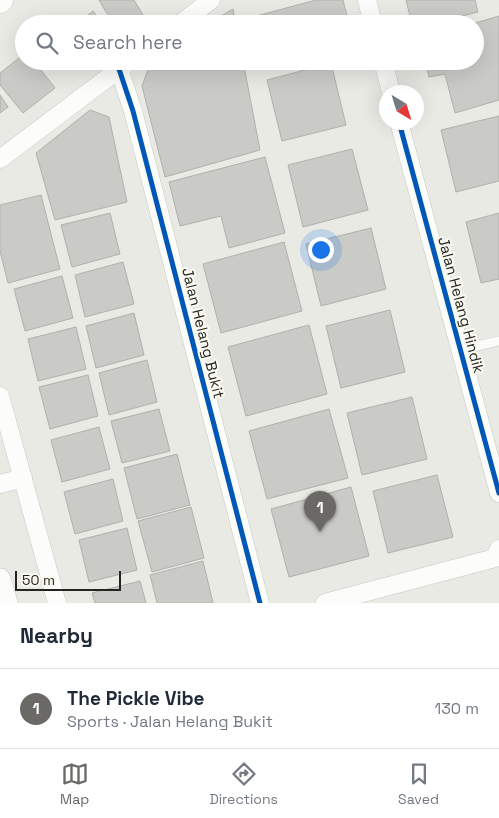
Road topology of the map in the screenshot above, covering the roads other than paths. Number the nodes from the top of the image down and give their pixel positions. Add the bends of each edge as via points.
1 (211, 0) edge
2 (366, 0) edge
3 (192, 15) edge
4 (370, 15) edge
5 (118, 70) edge
6 (126, 70) edge
7 (385, 70) edge
8 (389, 85) edge
9 (401, 130) edge
10 (0, 159) edge
11 (499, 341) edge
12 (460, 350) junction
13 (0, 396) edge
14 (23, 478) junction
15 (0, 484) edge
16 (499, 493) edge
17 (499, 549) edge
18 (0, 579) edge
19 (6, 603) edge
20 (57, 603) edge
21 (260, 603) edge
22 (325, 603) edge

1 - 3 street
2 - 4 street
5 - 10 street
6 - 21 street, Jalan Helang Bukit via 133,111
7 - 8 street
9 - 12 street, Jalan Helang Hindik
11 - 12 lane
12 - 16 street, Jalan Helang Hindik
13 - 14 street
14 - 15 street
14 - 20 street
17 - 22 street via 495,558
18 - 19 street

